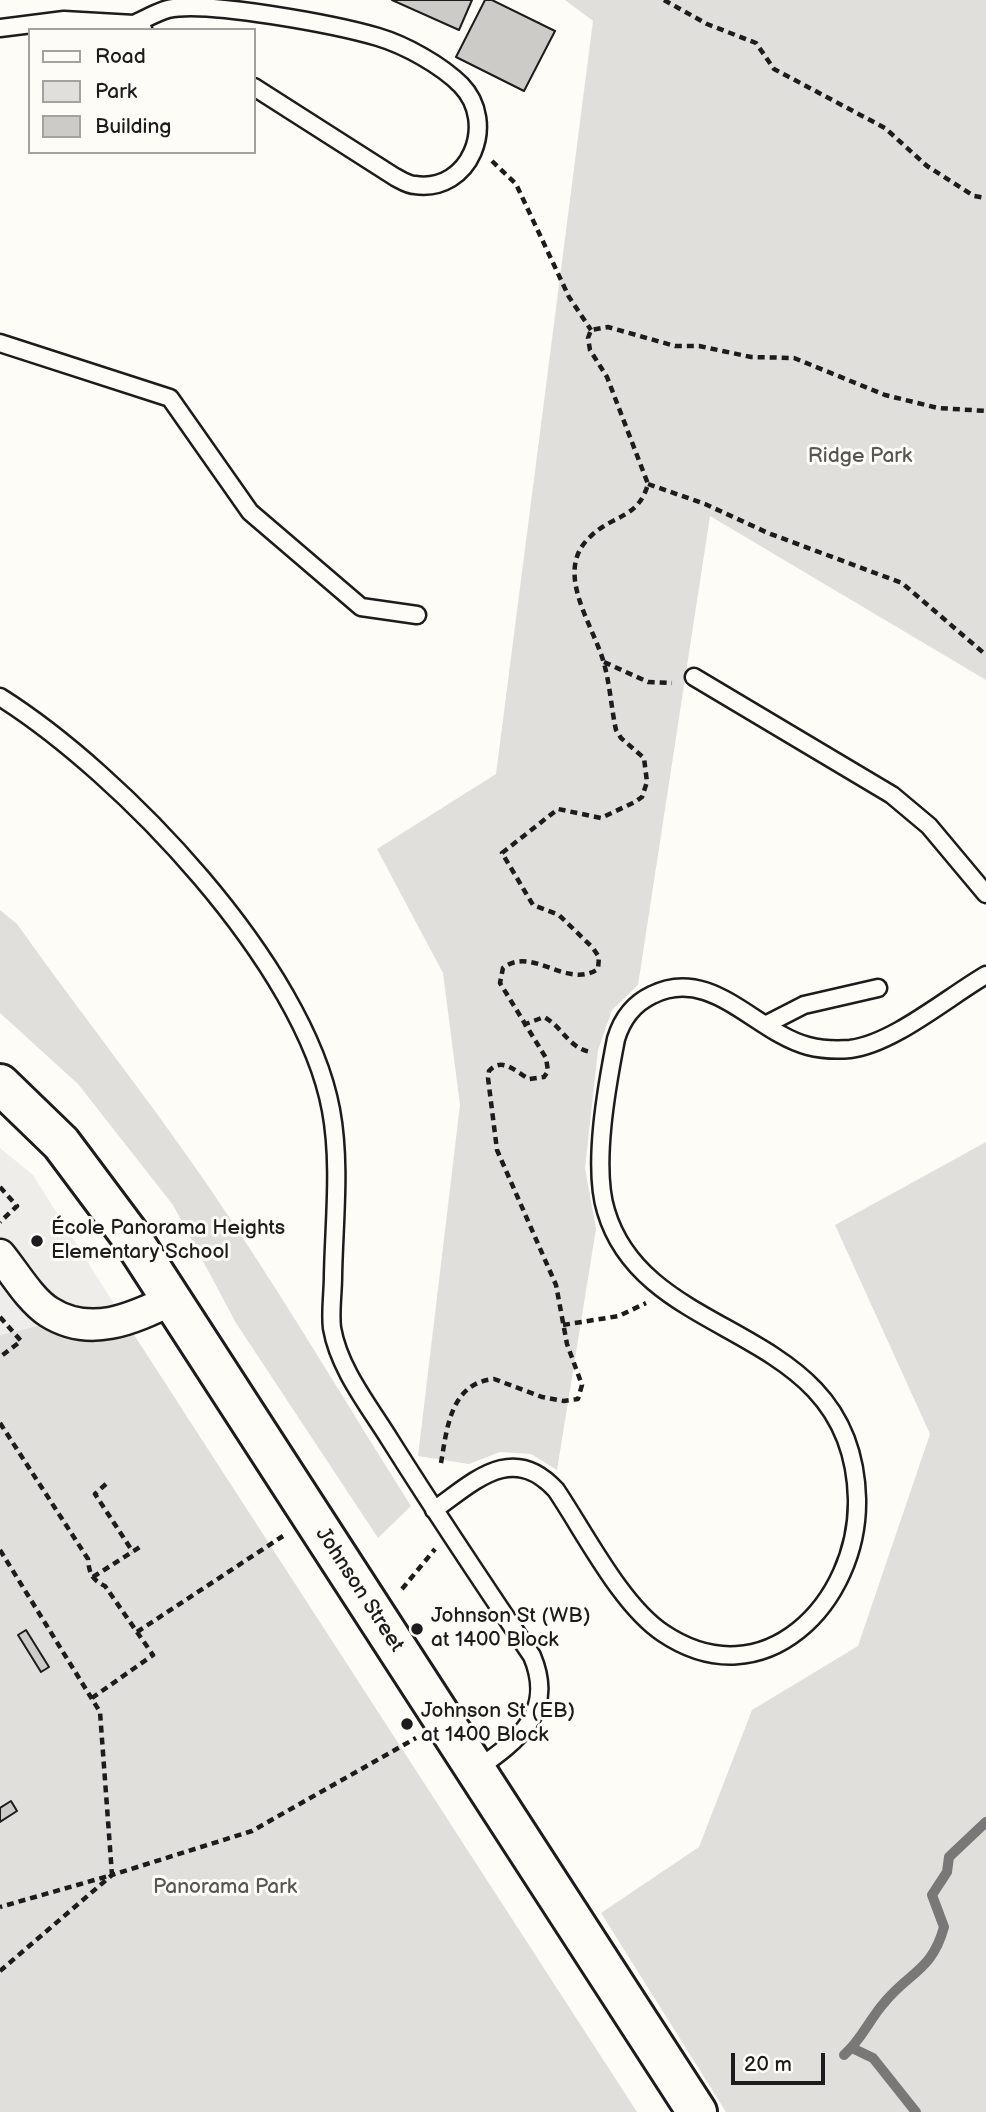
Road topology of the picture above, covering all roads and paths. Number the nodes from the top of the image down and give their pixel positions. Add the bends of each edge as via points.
1 (664, 0) edge
2 (139, 27) edge
3 (0, 28) edge
4 (256, 88) edge
5 (474, 152) junction
6 (986, 198) edge
7 (592, 330) junction
8 (0, 343) edge
9 (986, 411) edge
10 (648, 484) junction
11 (417, 615) dead end
12 (986, 655) edge
13 (603, 662) junction
14 (694, 677) joint
15 (0, 696) edge
16 (986, 894) edge
17 (986, 975) edge
18 (878, 988) dead end
19 (765, 1024) junction
20 (523, 1025) junction
21 (613, 1055) junction
22 (0, 1084) edge
23 (0, 1187) edge
24 (0, 1222) edge
25 (0, 1255) edge
26 (659, 1288) junction
27 (171, 1300) junction
28 (0, 1317) edge
29 (563, 1325) junction
30 (0, 1357) edge
31 (0, 1423) edge
32 (441, 1463) dead end
33 (106, 1484) dead end
34 (434, 1510) junction
35 (284, 1535) dead end
36 (143, 1545) dead end
37 (437, 1546) dead end
38 (0, 1550) edge
39 (133, 1552) junction
40 (93, 1577) junction
41 (402, 1589) dead end
42 (137, 1632) junction
43 (92, 1698) junction
44 (443, 1720) junction
45 (476, 1769) junction
46 (112, 1875) junction
47 (0, 1907) edge
48 (0, 1971) edge
49 (697, 2112) edge

1 - 6 path via 707,24 756,43 774,69 885,128 927,166 974,196
2 - 3 lane via 64,20
2 - 5 lane via 170,9 230,10 380,38 431,63 461,85 477,115
4 - 5 lane via 414,185 452,176 466,166
5 - 7 path via 491,160 516,184 569,297
7 - 9 path via 608,327 675,346 794,358 885,395 938,408
7 - 10 path via 590,350 607,377
8 - 11 lane via 170,398 250,512 362,607
10 - 12 path via 902,583
10 - 13 path via 637,509 599,528 574,558 580,603
13 - 14 path via 648,682 680,683
13 - 20 path via 616,730 644,758 647,782 635,803 601,818 558,809 502,853 533,905 559,915 599,957 598,969 583,976 517,961 503,968 500,983
14 - 16 lane via 892,795 929,826
15 - 34 lane via 78,755 151,822 208,886 305,1029 331,1112 336,1162 332,1328 351,1377
17 - 19 lane via 903,1026 852,1049 808,1046
18 - 19 lane via 804,1005
19 - 21 lane via 706,991 672,988 631,1010 621,1022
20 - 21 path via 544,1017 574,1047
20 - 29 path via 546,1058 548,1071 544,1077 529,1079 505,1065 492,1067 488,1078 494,1138 544,1252
21 - 26 lane via 600,1160 603,1200 620,1244
22 - 27 street, Johnson Street via 61,1143 96,1186
23 - 24 path via 17,1206
25 - 27 street via 48,1311 86,1324 125,1322
26 - 29 path via 642,1307 619,1316
26 - 34 lane via 799,1373 827,1405 842,1433 856,1482 856,1526 843,1573 831,1597 809,1623 779,1644 742,1655 707,1653 681,1644 644,1618 556,1490 527,1469 504,1468 485,1474
27 - 44 street, Johnson Street
28 - 30 path via 21,1341
29 - 32 path via 582,1385 578,1399 564,1401 485,1380 463,1393 453,1406
31 - 40 path via 88,1559
33 - 39 path via 94,1494
34 - 45 lane via 532,1656 541,1683 528,1723 515,1740
35 - 42 path
36 - 39 path
37 - 41 path
38 - 43 path
39 - 40 path
40 - 42 path via 105,1586
42 - 43 path via 153,1655
43 - 46 path via 100,1712
44 - 45 street, Johnson Street
44 - 46 path via 252,1831
45 - 49 street, Johnson Street
46 - 47 path
46 - 48 path

